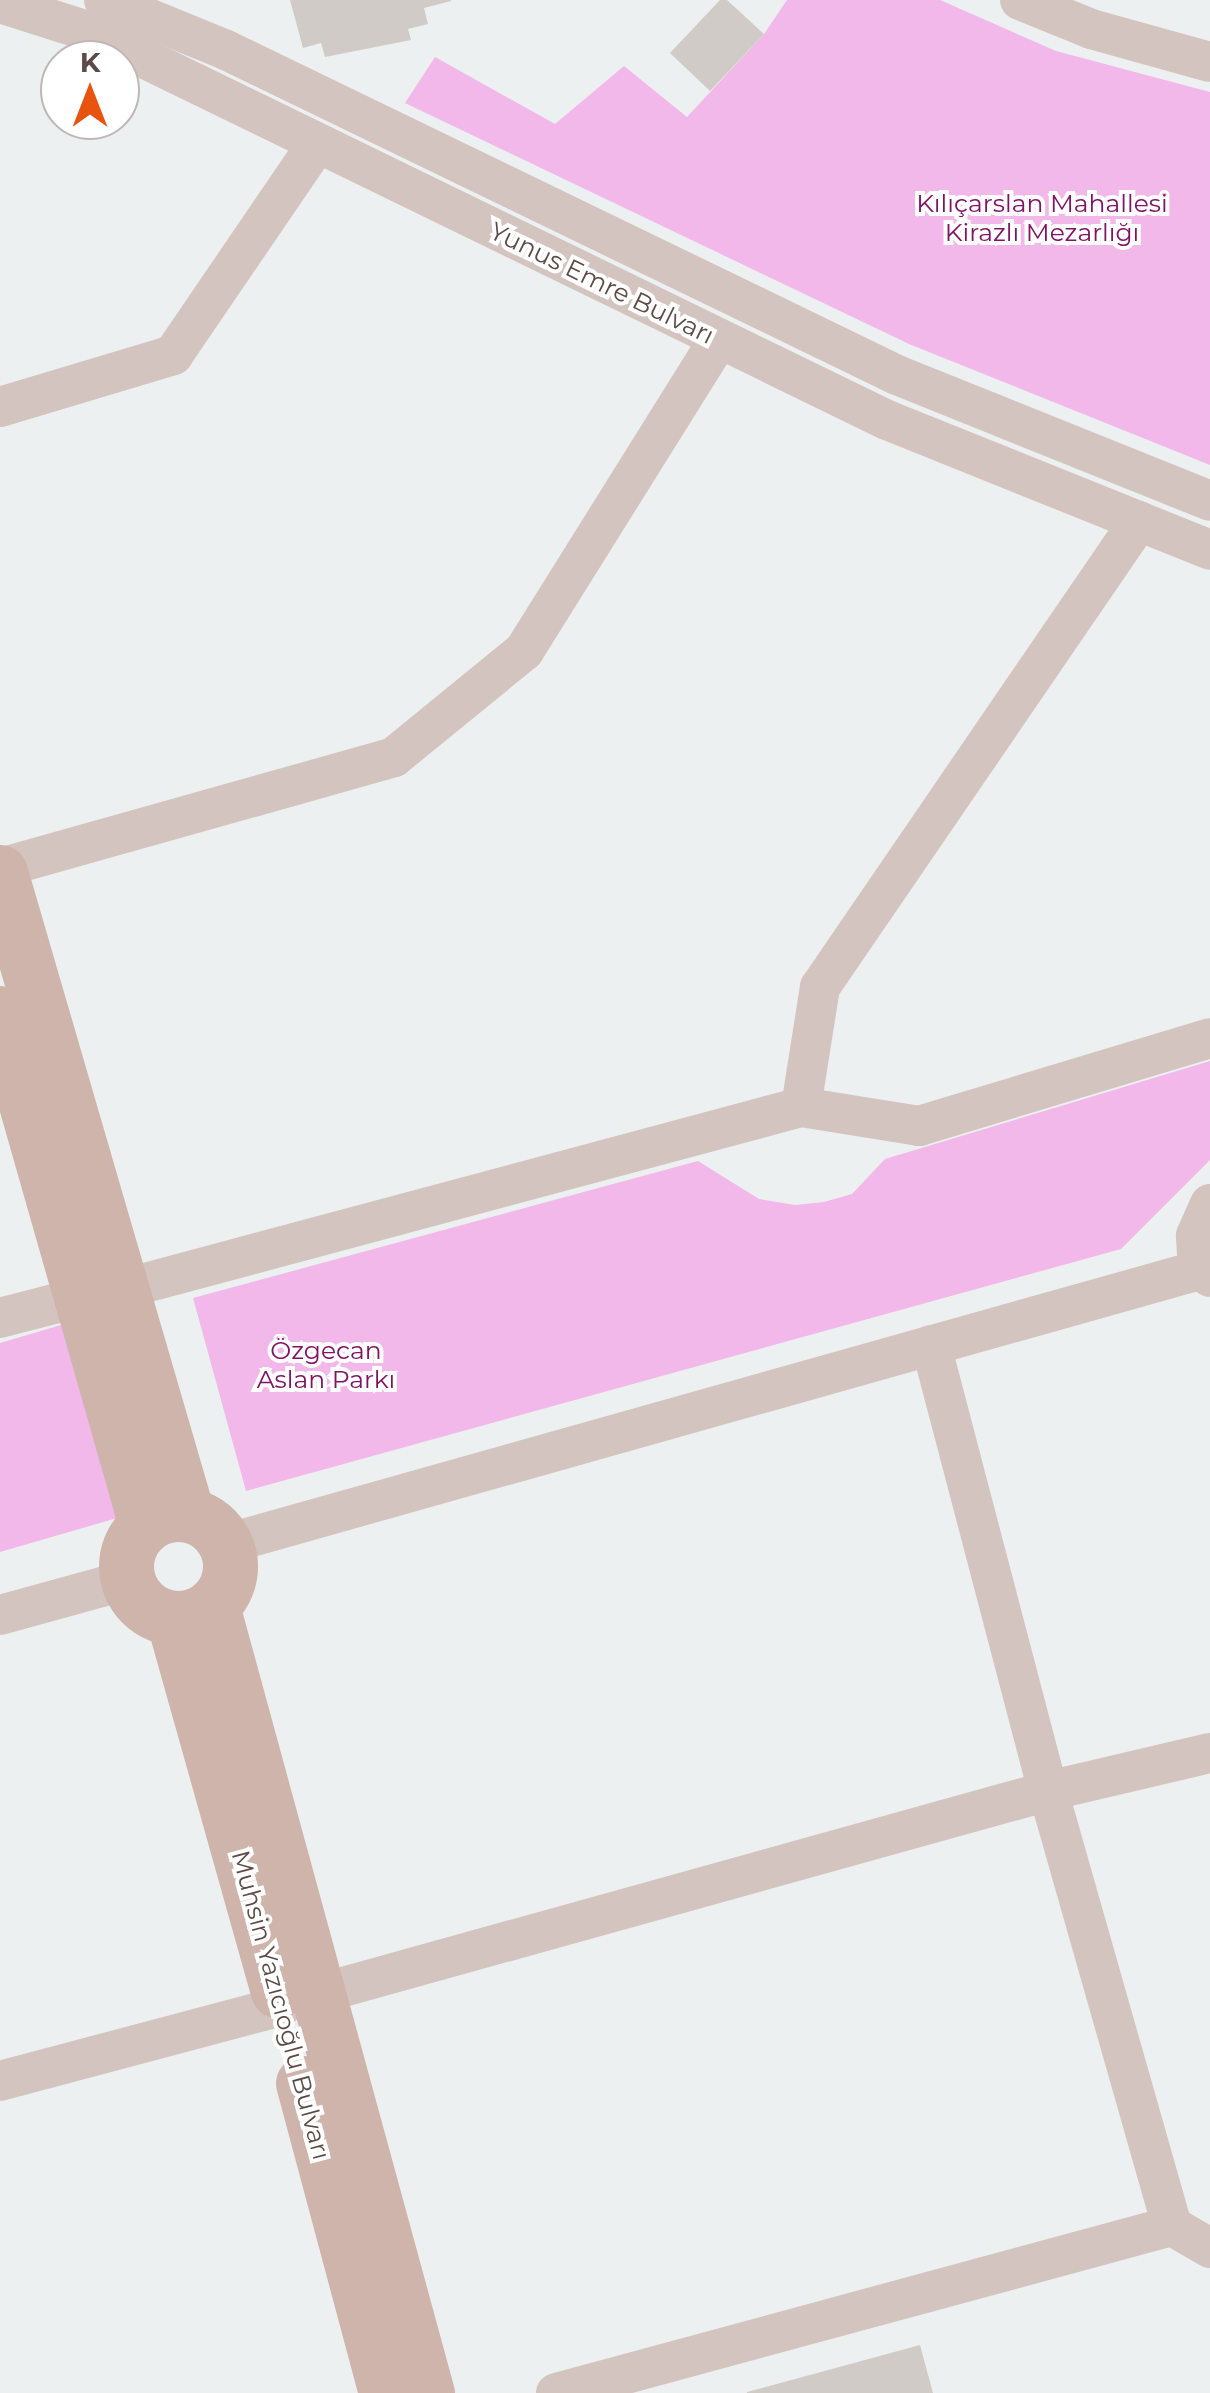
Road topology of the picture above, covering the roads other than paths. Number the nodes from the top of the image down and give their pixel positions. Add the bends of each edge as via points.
1 (104, 0) edge
2 (1020, 0) edge
3 (0, 3) edge
4 (1210, 62) edge
5 (318, 144) junction
6 (718, 340) junction
7 (0, 407) edge
8 (1210, 501) edge
9 (1139, 521) junction
10 (1210, 550) edge
11 (0, 870) edge
12 (0, 1013) edge
13 (1210, 1038) edge
14 (801, 1107) junction
15 (1210, 1204) edge
16 (1207, 1273) edge
17 (100, 1293) junction
18 (0, 1318) edge
19 (931, 1344) junction
20 (186, 1528) junction
21 (128, 1580) junction
22 (193, 1612) junction
23 (0, 1615) edge
24 (1210, 1753) edge
25 (1048, 1790) junction
26 (300, 2000) junction
27 (0, 2081) edge
28 (1172, 2226) junction
29 (1210, 2248) edge
30 (386, 2393) edge
31 (427, 2393) edge
32 (556, 2393) edge

1 - 8 street via 226,50 896,374
2 - 4 street via 1091,30
3 - 5 street, Yunus Emre Bulvarı via 88,31
5 - 6 street, Yunus Emre Bulvarı
5 - 7 street via 173,354
6 - 9 street, Yunus Emre Bulvarı via 887,420
6 - 11 street via 524,651 394,758
9 - 10 street, Yunus Emre Bulvarı
9 - 14 street via 820,986
11 - 17 main road
12 - 17 main road
13 - 14 street via 919,1126
14 - 17 street
15 - 16 street via 1196,1236
16 - 19 street
17 - 18 street
17 - 20 main road
19 - 20 street
19 - 25 street
20 - 21 main road via 130,1545
20 - 22 main road via 230,1577
21 - 22 main road via 147,1608
21 - 23 street
22 - 26 main road, Muhsin Yazıcıoğlu Bulvarı
24 - 25 street
25 - 26 street
25 - 28 street
26 - 27 street
26 - 30 main road, Muhsin Yazıcıoğlu Bulvarı
26 - 31 main road
28 - 29 street
28 - 32 street

